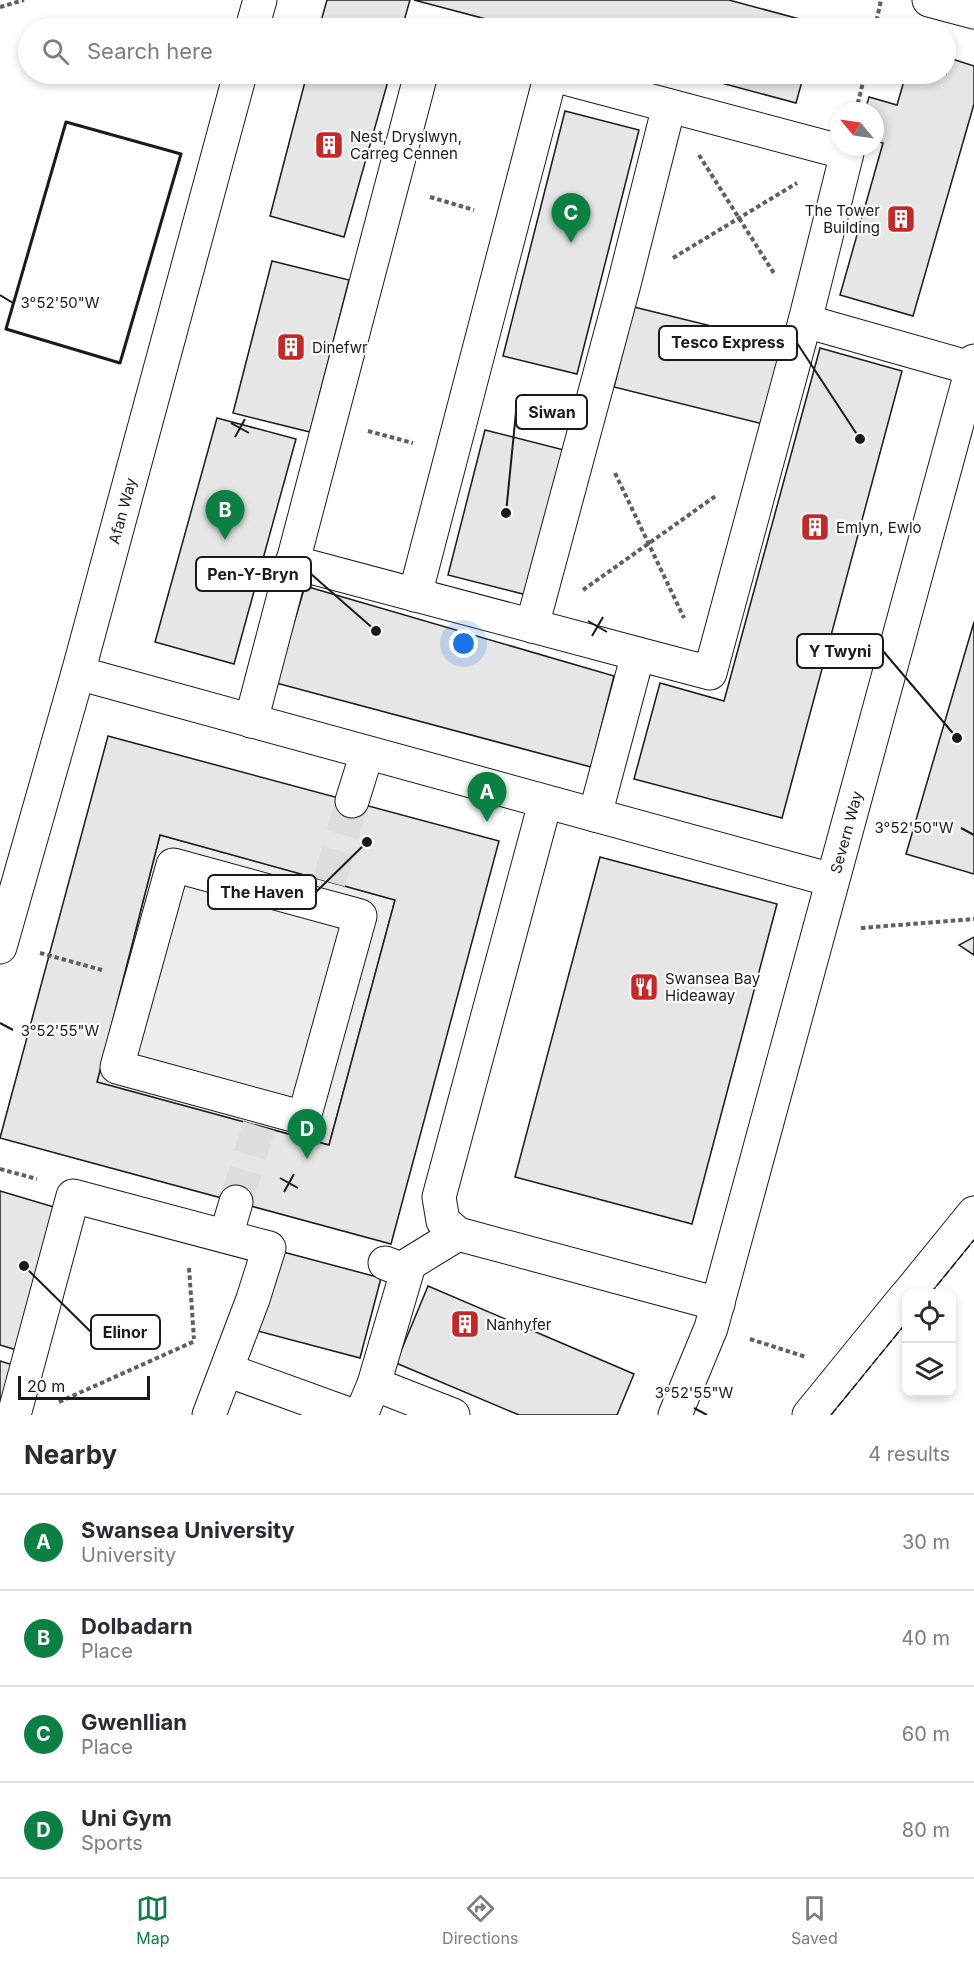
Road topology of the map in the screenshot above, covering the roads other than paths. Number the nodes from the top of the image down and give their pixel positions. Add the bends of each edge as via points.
1 (260, 0) edge
2 (929, 0) edge
3 (974, 12) edge
4 (255, 18) edge
5 (237, 84) edge
6 (418, 84) edge
7 (548, 84) edge
8 (588, 84) edge
9 (669, 106) junction
10 (805, 321) junction
11 (973, 366) edge
12 (292, 562) junction
13 (415, 595) junction
14 (532, 626) junction
15 (638, 654) junction
16 (78, 673) junction
17 (251, 721) junction
18 (367, 753) junction
19 (352, 801) tunnel mouth
20 (545, 803) junction
21 (595, 815) junction
22 (832, 880) junction
23 (325, 894) joint
24 (1, 945) edge
25 (236, 1202) tunnel mouth
26 (974, 1213) edge
27 (458, 1234) junction
28 (226, 1236) junction
29 (912, 1289) edge
30 (902, 1301) edge
31 (714, 1316) junction
32 (227, 1370) junction
33 (374, 1384) junction
34 (810, 1414) edge
35 (14, 1415) edge
36 (209, 1415) edge
37 (351, 1415) edge
38 (361, 1415) edge
39 (453, 1415) edge
40 (675, 1415) edge

1 - 4 street
2 - 3 street
5 - 16 street, Afan Way
6 - 12 street
7 - 13 street
8 - 9 street
9 - 10 street via 847,153
9 - 14 street
10 - 11 street
10 - 15 street via 710,673
11 - 22 street, Severn Way
12 - 13 street
12 - 17 street
13 - 14 street
14 - 15 street
15 - 21 street
16 - 17 street
16 - 24 street, Afan Way
17 - 18 street
18 - 19 street
18 - 20 street
20 - 21 street
20 - 27 street via 439,1197 443,1221
21 - 22 street
22 - 31 street, Severn Way
23 - 23 street via 173,865 117,1067 304,1118 360,916
25 - 28 street
26 - 29 street
27 - 31 street
27 - 33 street via 397,1264
28 - 32 street via 269,1248
28 - 35 street via 73,1196
30 - 34 street
31 - 40 street, Severn Way
32 - 36 street
32 - 37 street
33 - 38 street
33 - 39 street

